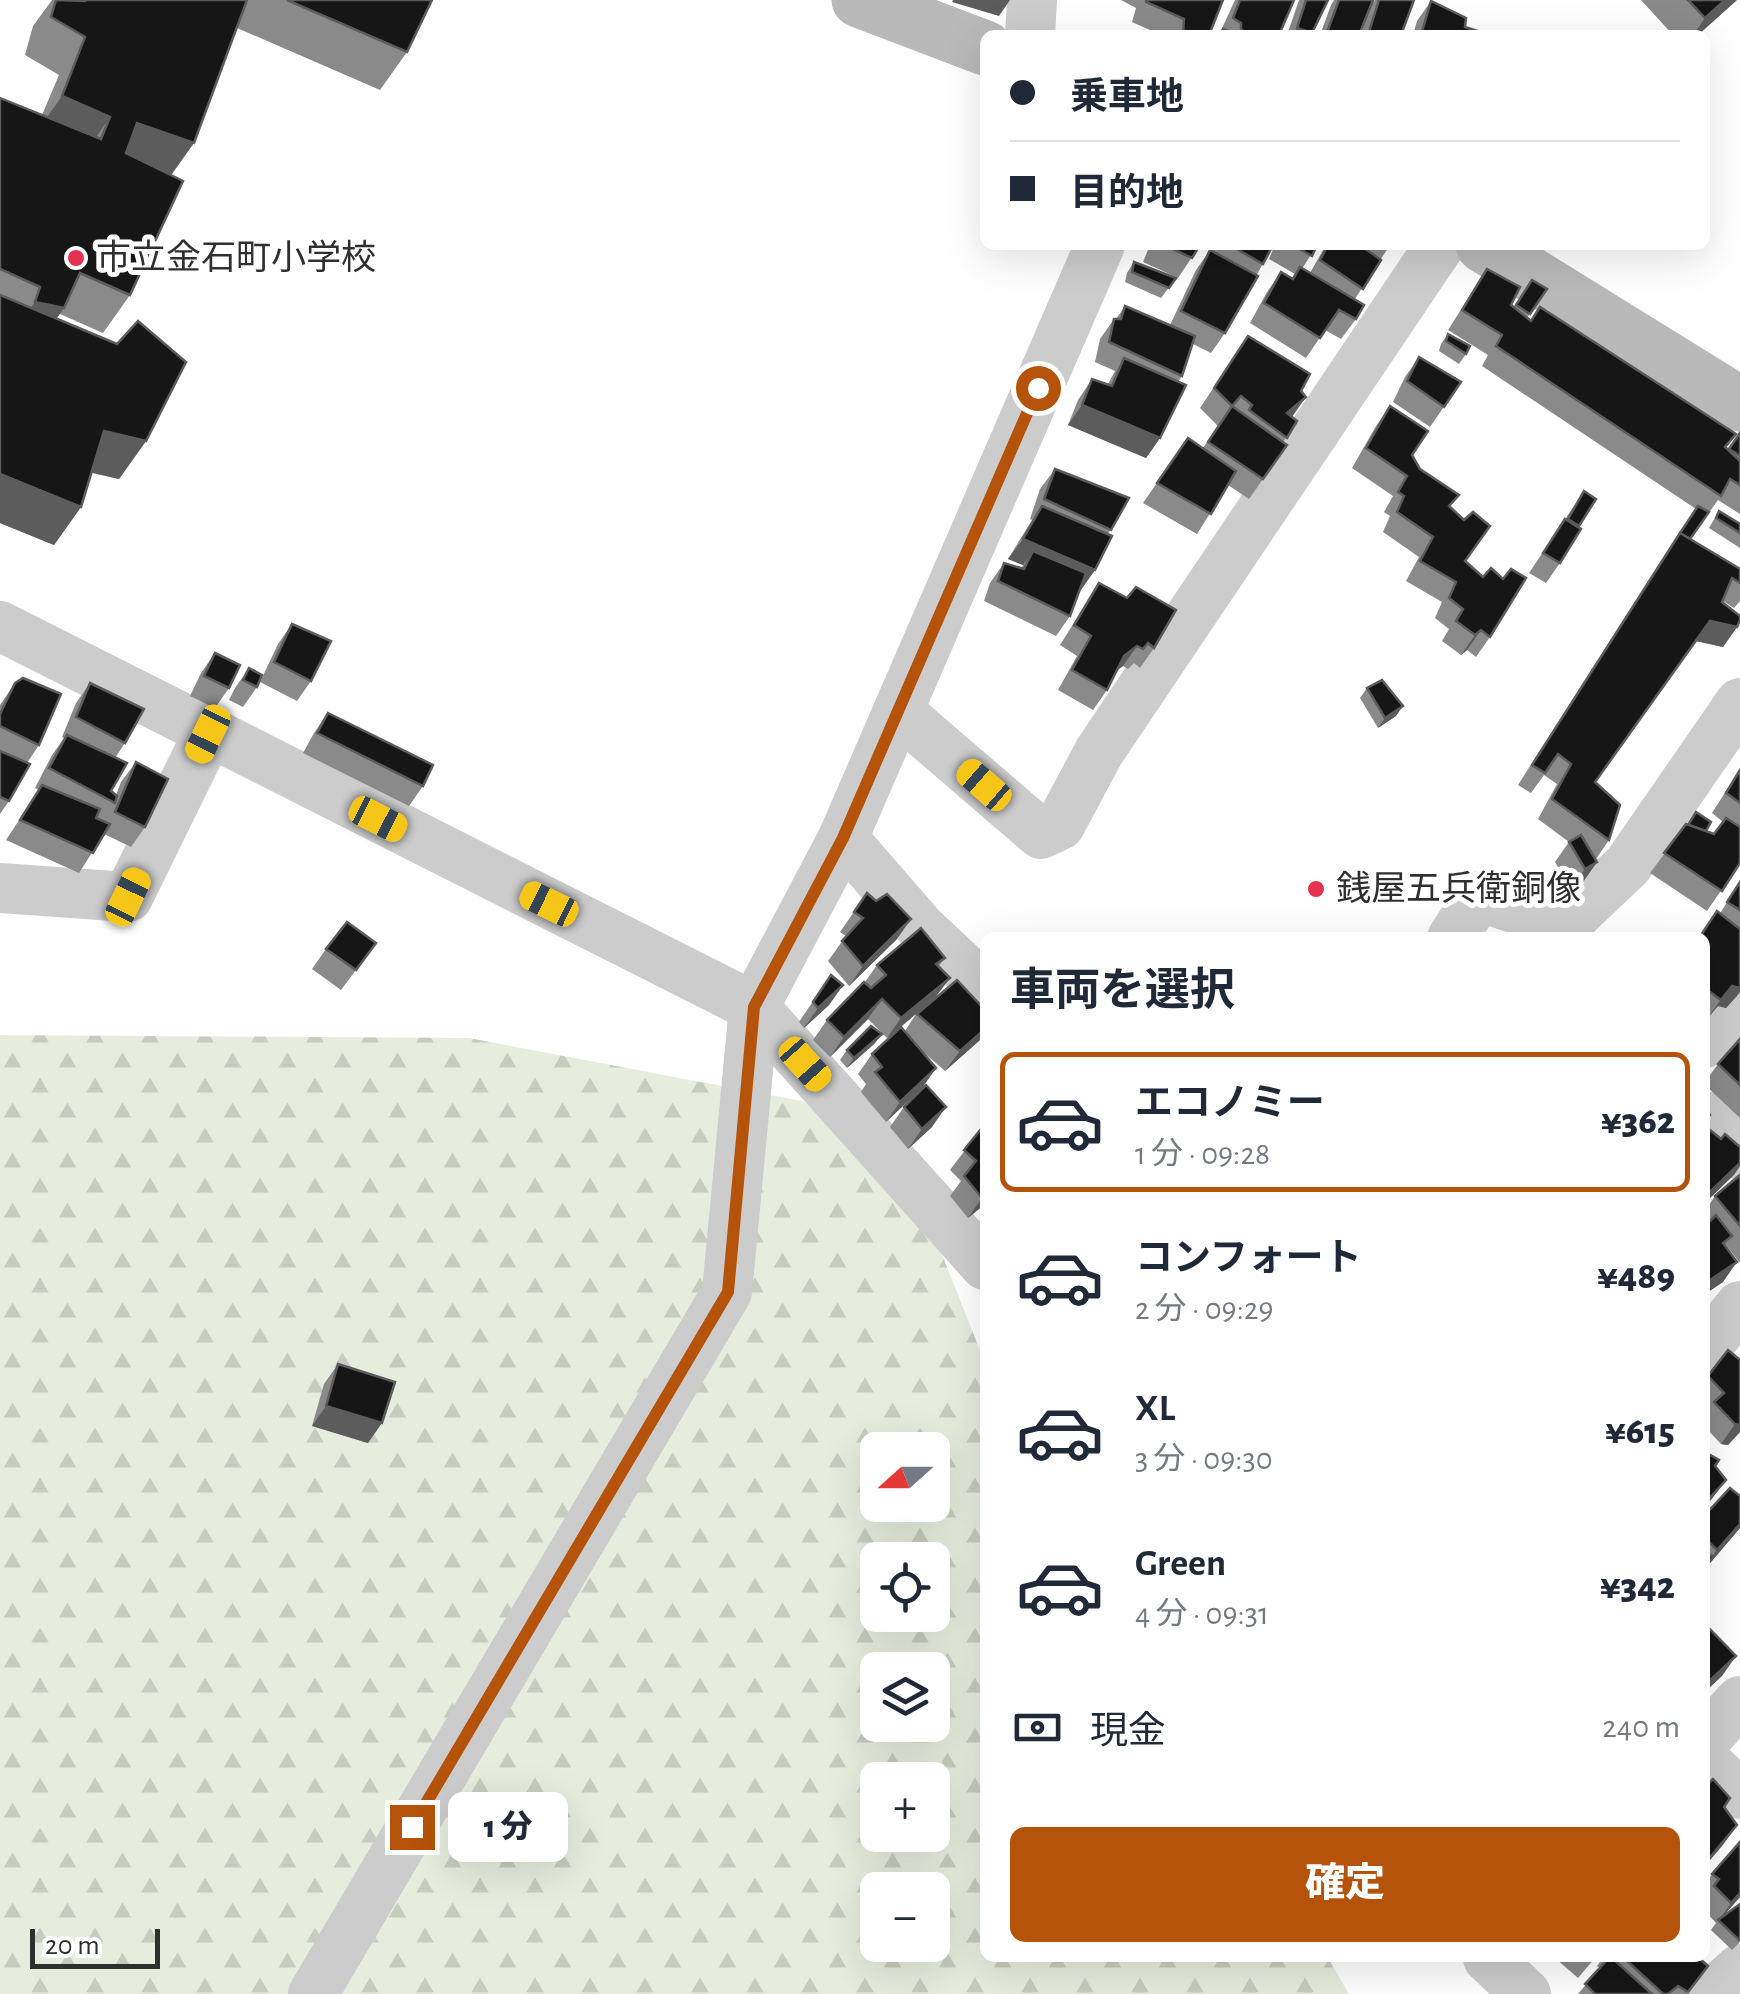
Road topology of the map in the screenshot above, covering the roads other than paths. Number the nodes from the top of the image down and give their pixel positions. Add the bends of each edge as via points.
1 (859, 0) edge
2 (1032, 0) edge
3 (1030, 30) edge
4 (980, 46) edge
5 (1098, 250) edge
6 (1437, 250) edge
7 (1490, 250) edge
8 (1740, 404) edge
9 (0, 626) edge
10 (1740, 703) edge
11 (898, 711) junction
12 (208, 734) junction
13 (843, 838) junction
14 (0, 888) edge
15 (1456, 932) edge
16 (1547, 932) edge
17 (1554, 932) edge
18 (980, 983) edge
19 (1740, 998) edge
20 (754, 1007) junction
21 (1710, 1037) edge
22 (1710, 1122) edge
23 (1740, 1156) edge
24 (980, 1260) edge
25 (1740, 1306) edge
26 (1710, 1343) edge
27 (1740, 1701) edge
28 (1710, 1734) edge
29 (1710, 1766) edge
30 (1740, 1794) edge
31 (1492, 1962) edge
32 (1740, 1969) edge
33 (313, 1994) edge
34 (1526, 1994) edge
35 (1712, 1994) edge

1 - 4 street
2 - 3 street
5 - 11 street
6 - 11 street via 1099,752 1060,825 1041,834
7 - 8 street
9 - 12 street
10 - 17 street via 1628,865
11 - 13 street
12 - 14 street via 128,897
12 - 20 street
13 - 18 street
13 - 20 street
15 - 16 street via 1479,896 1533,916
19 - 21 street
20 - 24 street
20 - 33 street via 728,1292
22 - 23 street
25 - 26 street
27 - 28 street
29 - 30 street
31 - 34 street
32 - 35 street

